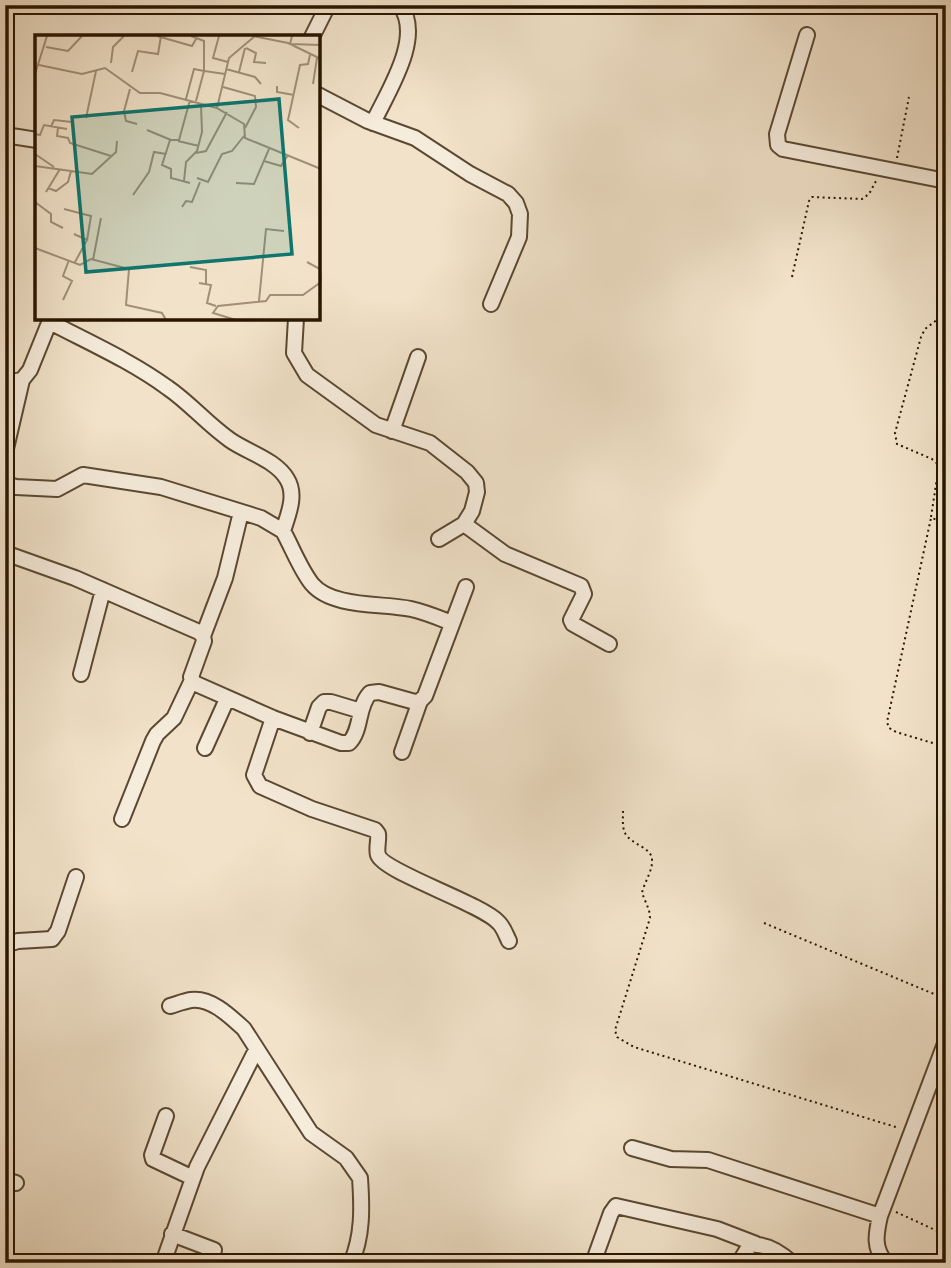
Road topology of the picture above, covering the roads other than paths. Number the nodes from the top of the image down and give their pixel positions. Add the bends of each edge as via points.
1 (328, 5) edge
2 (400, 5) edge
3 (313, 35) edge
4 (807, 35) dead end
5 (320, 96) edge
6 (373, 123) junction
7 (5, 135) edge
8 (35, 140) edge
9 (946, 181) edge
10 (491, 304) dead end
11 (51, 320) edge
12 (296, 320) edge
13 (418, 357) dead end
14 (22, 380) junction
15 (5, 383) edge
16 (392, 431) junction
17 (5, 453) edge
18 (5, 484) edge
19 (241, 512) junction
20 (464, 524) junction
21 (283, 531) junction
22 (439, 539) dead end
23 (5, 554) edge
24 (466, 587) dead end
25 (103, 590) junction
26 (452, 623) junction
27 (203, 636) junction
28 (609, 644) dead end
29 (81, 674) dead end
30 (192, 680) junction
31 (227, 699) junction
32 (420, 701) junction
33 (360, 711) junction
34 (273, 718) junction
35 (310, 733) junction
36 (205, 748) dead end
37 (402, 752) dead end
38 (122, 818) dead end
39 (76, 877) dead end
40 (509, 941) dead end
41 (5, 945) edge
42 (170, 1006) dead end
43 (946, 1041) edge
44 (256, 1050) junction
45 (166, 1116) dead end
46 (632, 1148) dead end
47 (192, 1178) junction
48 (883, 1211) junction
49 (172, 1234) junction
50 (756, 1244) junction
51 (214, 1251) dead end
52 (163, 1263) edge
53 (351, 1263) edge
54 (593, 1263) edge
55 (739, 1263) edge
56 (792, 1263) edge
57 (886, 1263) edge

1 - 3 street
2 - 6 street via 408,18 407,47
4 - 9 street via 777,134 778,145
5 - 6 street
6 - 10 street via 424,142 516,203 519,237
7 - 8 street
11 - 14 street
11 - 21 street via 141,369 188,402 230,440 281,471 292,491
12 - 16 street via 294,354 307,375 362,418
13 - 16 street
14 - 15 street
14 - 17 street
16 - 20 street via 429,443 467,472 477,492
18 - 19 street via 57,489 83,475 160,486
19 - 21 street
19 - 27 street via 228,569
20 - 22 street
20 - 28 street via 505,554 581,586 584,594 571,620
21 - 26 street via 311,583 320,590 344,601 381,603
23 - 25 street
24 - 26 street
25 - 27 street
25 - 29 street
26 - 32 street
27 - 30 street
30 - 31 street
30 - 38 street via 174,718 153,741
31 - 34 street
31 - 36 street
32 - 33 street via 370,693
32 - 37 street
33 - 35 street via 324,702
33 - 35 street via 349,743
34 - 35 street
34 - 40 street via 254,775 260,786 375,830 380,859 485,912 499,922
39 - 41 street via 51,939
42 - 44 street via 191,1000 206,1002 244,1029
43 - 48 street
44 - 47 street
44 - 53 street via 311,1133 357,1170 361,1233
45 - 47 street via 153,1158
46 - 48 street via 671,1159 708,1160
47 - 49 street
48 - 57 street via 875,1243
49 - 51 street
49 - 52 street
50 - 54 street via 717,1229 616,1206
50 - 55 street via 745,1250
50 - 56 street

